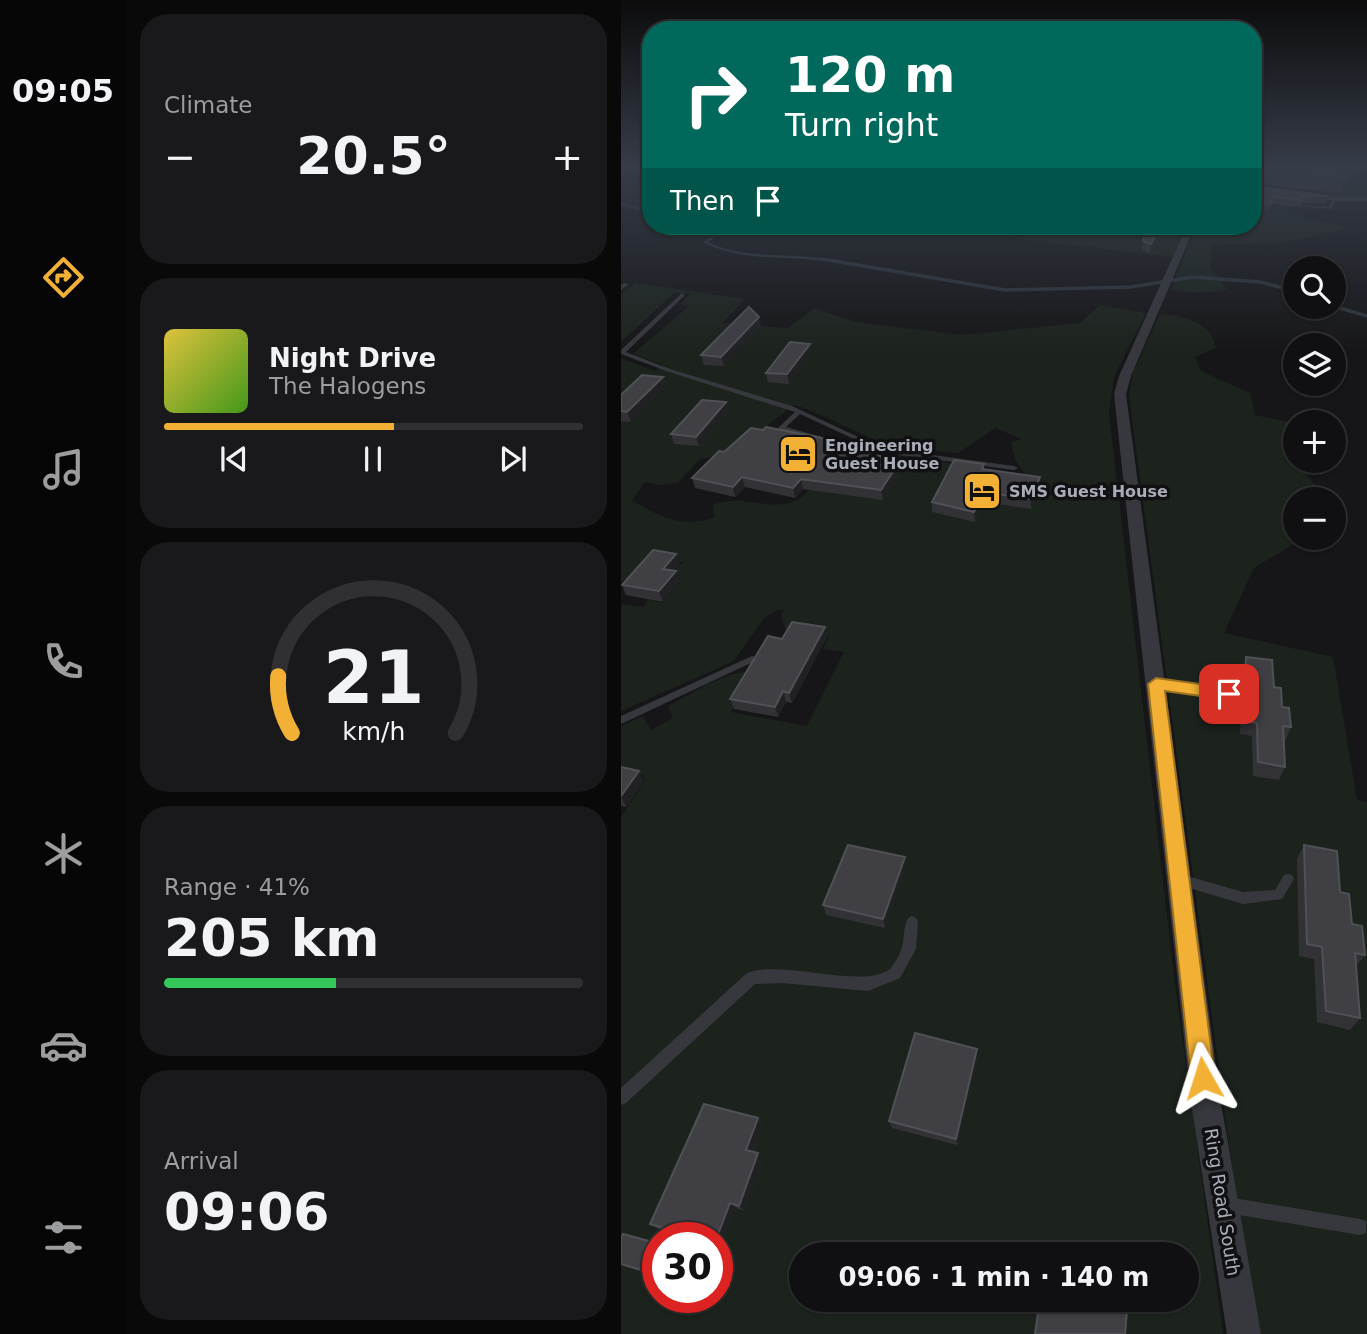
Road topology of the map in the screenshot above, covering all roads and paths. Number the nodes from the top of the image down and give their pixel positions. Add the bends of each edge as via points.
1 (1187, 235) edge
2 (682, 295) dead end
3 (621, 352) edge
4 (799, 411) junction
5 (828, 440) edge
6 (1014, 468) dead end
7 (752, 659) edge
8 (1156, 684) junction
9 (1229, 694) dead end
10 (621, 720) edge
11 (1288, 878) dead end
12 (1180, 880) junction
13 (912, 922) dead end
14 (621, 1098) edge
15 (1223, 1205) junction
16 (1359, 1227) dead end
17 (1244, 1334) edge

1 - 8 street, Ring Road South via 1120,394
2 - 3 lane
3 - 4 lane
4 - 5 lane via 781,428
4 - 6 lane via 880,447
7 - 10 lane
8 - 9 lane
8 - 12 street, Ring Road South
11 - 12 lane via 1278,895 1243,898
12 - 15 street, Ring Road South
13 - 14 lane via 910,949 895,973 868,984 782,976 752,978
15 - 16 lane
15 - 17 street, Ring Road South

